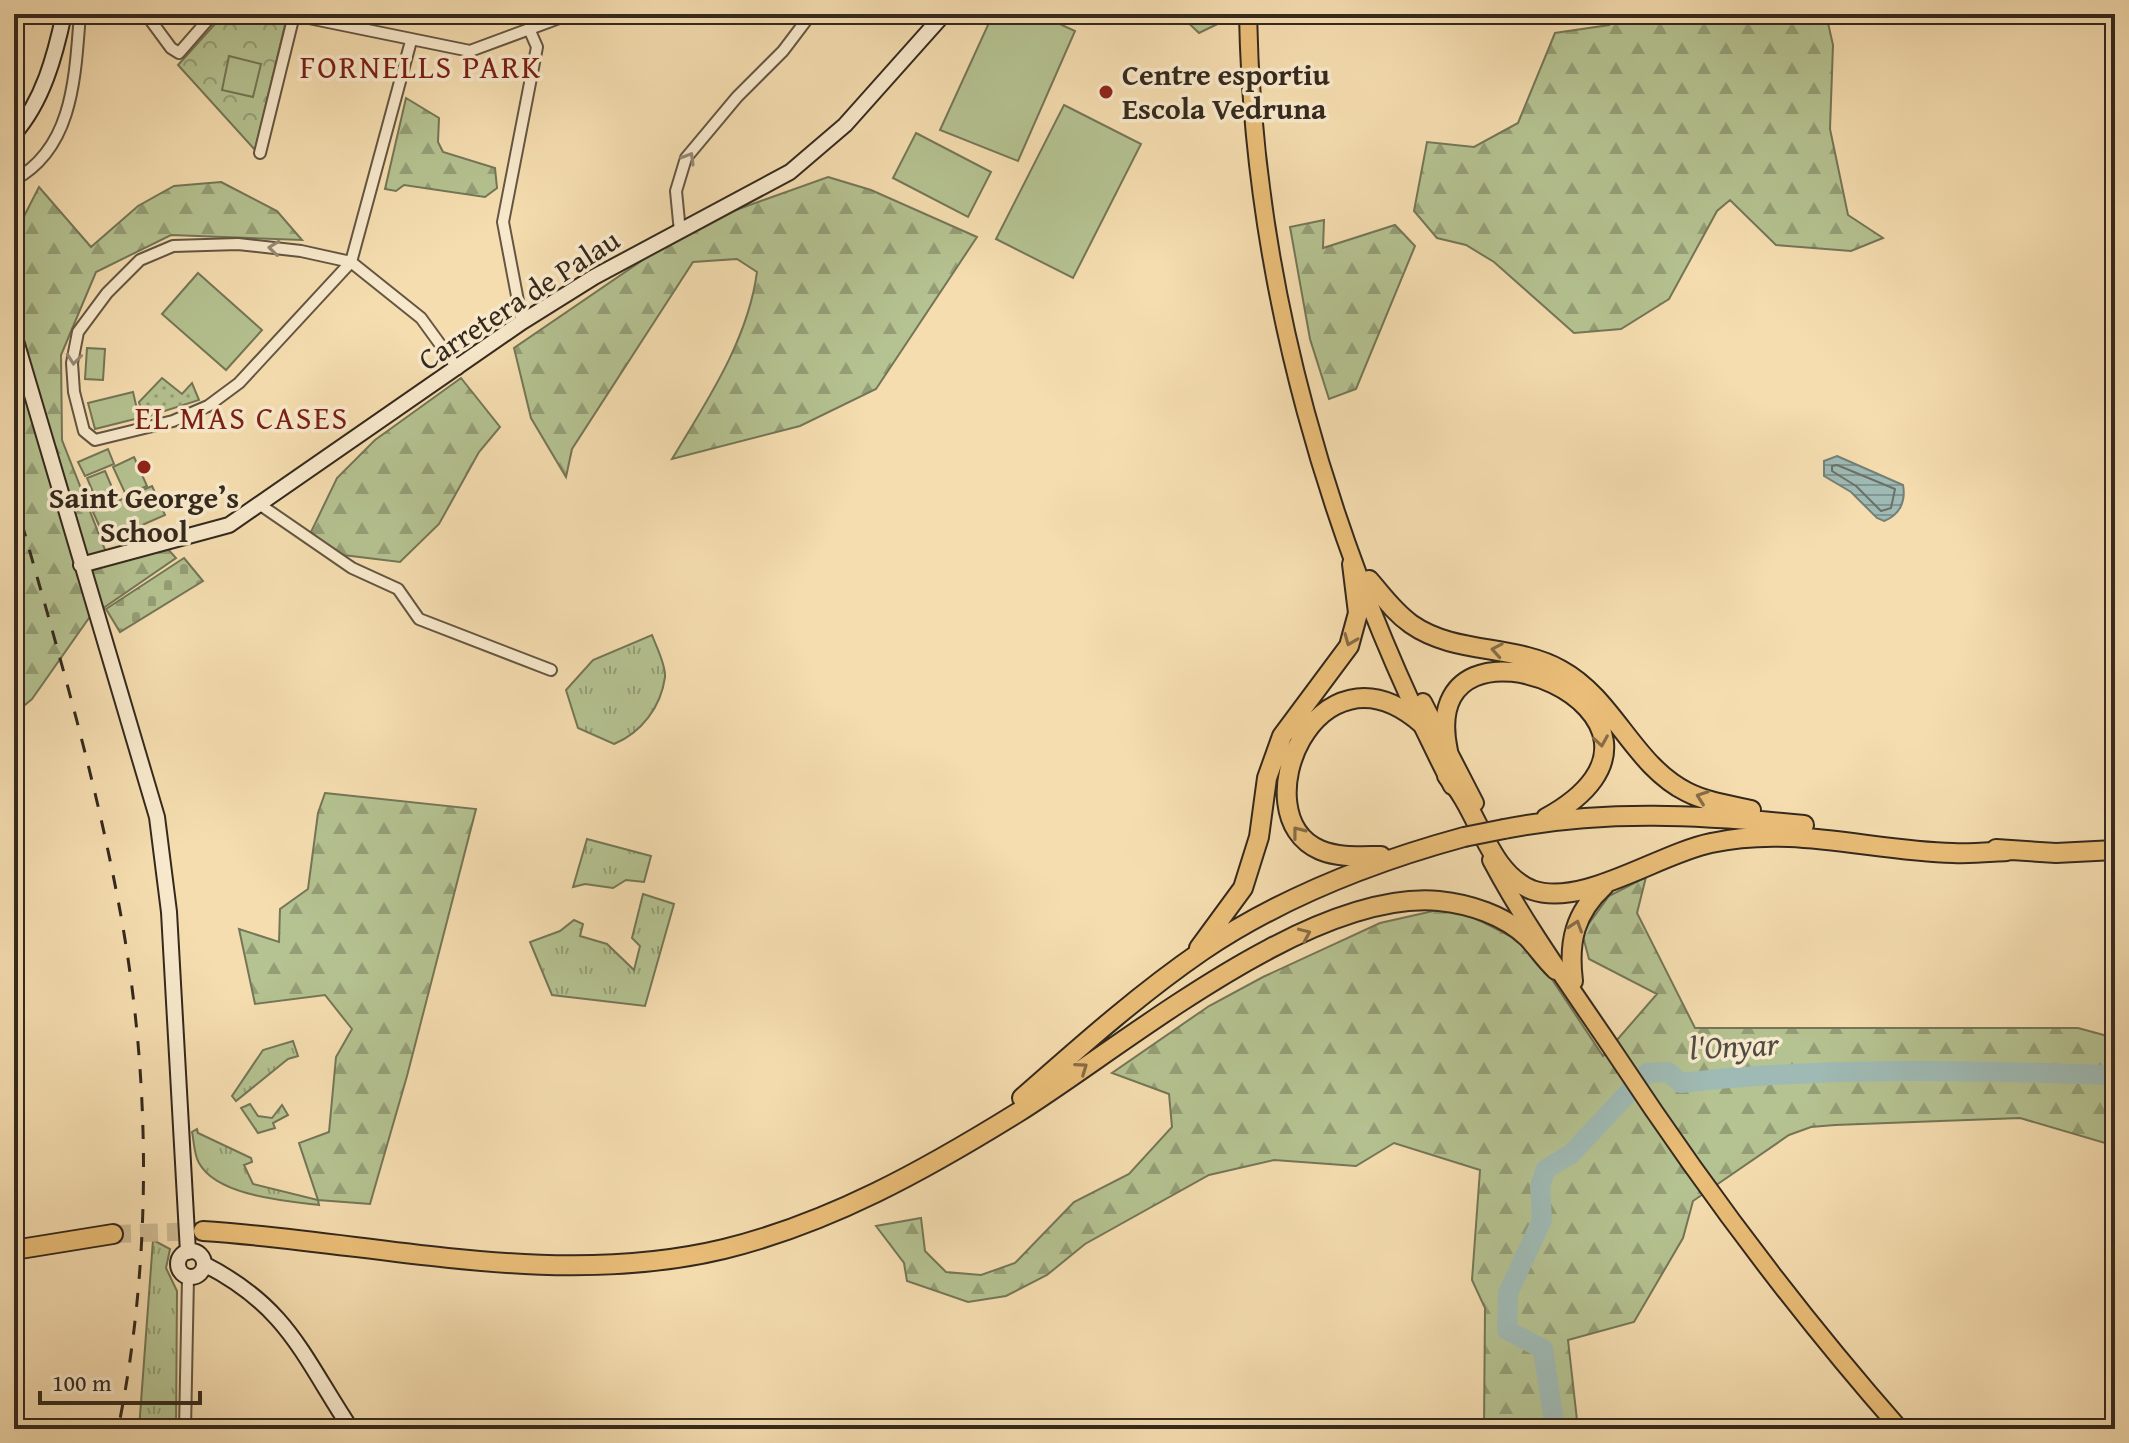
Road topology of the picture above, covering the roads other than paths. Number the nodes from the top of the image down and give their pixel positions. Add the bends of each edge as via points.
1 (64, 14) edge
2 (80, 14) edge
3 (146, 14) edge
4 (213, 14) edge
5 (570, 14) edge
6 (811, 14) edge
7 (944, 14) edge
8 (1248, 14) edge
9 (292, 15) edge
10 (530, 31) junction
11 (411, 41) junction
12 (29, 111) junction
13 (14, 123) edge
14 (14, 134) edge
15 (260, 153) dead end
16 (14, 180) edge
17 (680, 232) junction
18 (351, 262) junction
19 (522, 322) junction
20 (14, 334) edge
21 (458, 369) junction
22 (1332, 496) junction
23 (259, 504) junction
24 (1352, 564) junction
25 (81, 565) junction
26 (1369, 580) junction
27 (551, 670) dead end
28 (1422, 724) junction
29 (1448, 751) junction
30 (1447, 776) junction
31 (1537, 823) junction
32 (1804, 825) junction
33 (2115, 850) edge
34 (2007, 851) junction
35 (1396, 856) junction
36 (1515, 880) junction
37 (1608, 882) junction
38 (1190, 960) junction
39 (1556, 970) junction
40 (1573, 981) junction
41 (1591, 1019) junction
42 (969, 1139) junction
43 (203, 1231) tunnel mouth
44 (113, 1234) tunnel mouth
45 (14, 1250) edge
46 (188, 1252) junction
47 (204, 1264) junction
48 (188, 1277) junction
49 (185, 1429) edge
50 (351, 1429) edge
51 (1900, 1429) edge

1 - 12 street via 56,51
2 - 16 street via 63,126 51,150
3 - 4 street via 179,53
5 - 10 street
17 -> 6 street via 676,191 686,158
7 - 17 street, Carretera de Palau via 845,125 790,172
8 - 22 main road via 1269,245 1292,361
9 - 11 street
9 - 15 street
10 - 11 street via 470,51
10 - 19 street via 537,47 503,222
11 - 18 street
12 - 13 street
12 - 14 street
17 - 19 street, Carretera de Palau
18 -> 18 street via 238,244 173,246 140,260 78,332 72,363 84,431 95,440 173,421 208,406 239,383
18 - 21 street via 421,318
19 - 21 street, Carretera de Palau
20 - 25 street
21 - 23 street, Carretera de Palau
22 - 24 main road
22 - 26 main road
23 - 25 street, Carretera de Palau via 229,525
23 - 27 street via 352,568 398,589 419,619
24 - 28 main road
24 -> 38 highway via 1358,613 1349,646 1282,736 1267,778 1259,837 1243,888
25 - 46 street via 157,817 169,912
26 - 29 main road
32 -> 26 highway via 1685,791 1645,758 1597,698 1572,677 1520,653 1428,634 1396,611
28 - 30 main road
35 -> 28 highway via 1337,855 1306,842 1289,820 1285,787 1307,732 1345,699 1377,696
29 -> 31 highway via 1447,712 1456,693 1478,675 1520,671 1575,696 1596,721 1602,762 1585,792
29 - 36 main road
30 - 36 highway via 1461,790 1506,873
30 - 39 main road
31 - 32 highway via 1654,815
31 - 35 highway, bridge
32 - 34 highway
33 - 34 highway
34 - 37 highway via 1952,853 1820,838 1750,837 1691,847
35 - 38 highway via 1284,904
36 - 37 highway via 1552,895 1574,894
36 - 40 main road
40 -> 37 highway via 1576,921
38 - 42 highway
39 - 41 main road
42 -> 39 highway via 1015,1115 1236,968 1369,909 1425,900 1473,908 1520,931
40 - 41 main road
41 - 51 main road via 1788,1296
42 - 43 highway via 867,1198 809,1224 719,1250 646,1262 496,1262
44 - 45 highway
46 - 47 street via 199,1254
46 - 48 street via 178,1264
47 - 48 street via 199,1275
47 - 50 street via 232,1279 285,1324
48 - 49 street

